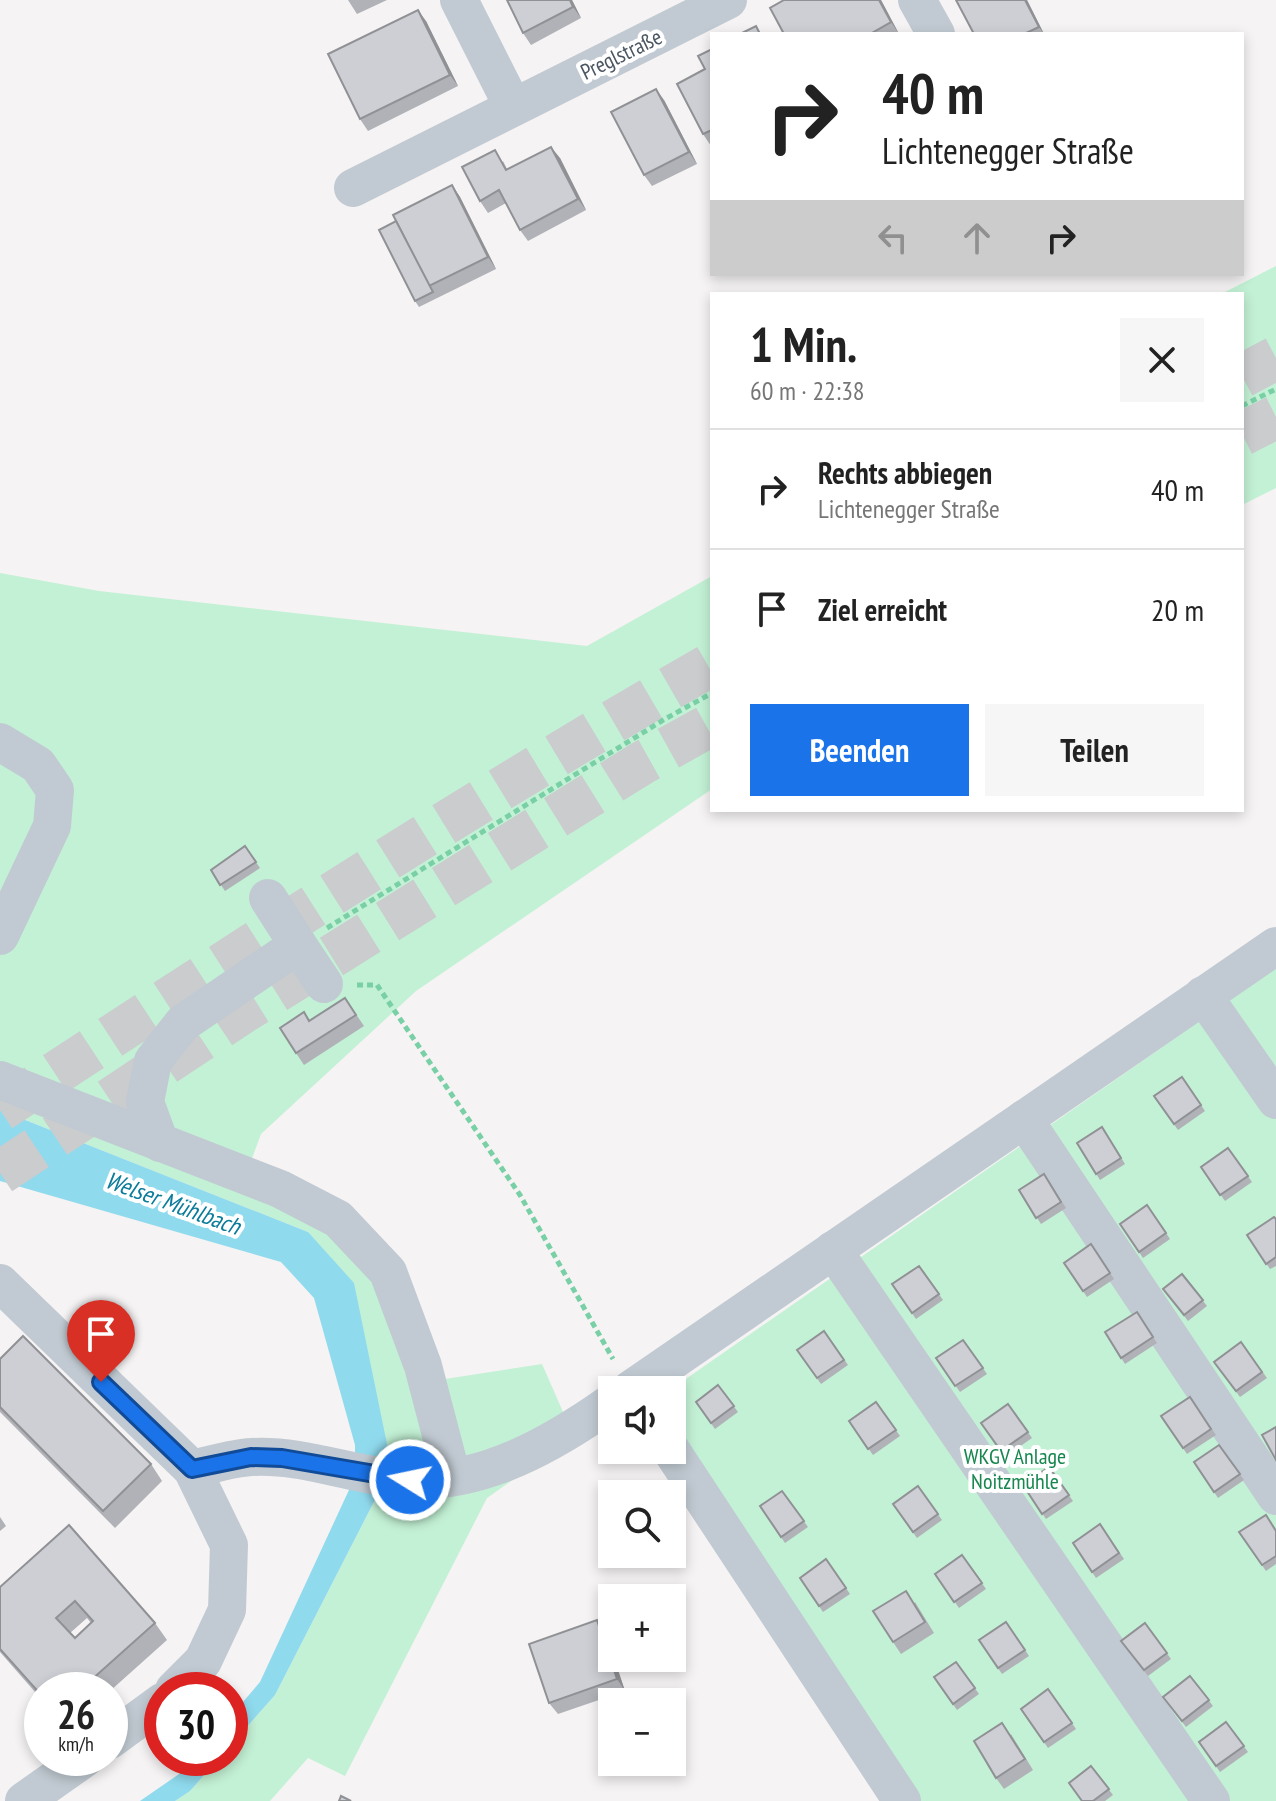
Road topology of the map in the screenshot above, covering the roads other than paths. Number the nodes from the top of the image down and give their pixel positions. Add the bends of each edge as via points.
1 (459, 0) edge
2 (728, 0) edge
3 (917, 0) edge
4 (935, 32) edge
5 (513, 107) junction
6 (353, 188) dead end
7 (0, 742) edge
8 (268, 898) dead end
9 (0, 936) edge
10 (298, 945) junction
11 (1276, 946) edge
12 (324, 984) road end
13 (1203, 995) junction
14 (0, 1080) edge
15 (1276, 1100) edge
16 (1024, 1119) junction
17 (160, 1143) junction
18 (833, 1250) junction
19 (0, 1283) edge
20 (650, 1376) edge
21 (598, 1411) edge
22 (680, 1464) edge
23 (192, 1469) junction
24 (452, 1477) junction
25 (1276, 1496) edge
26 (192, 1672) edge
27 (59, 1776) edge
28 (24, 1801) edge
29 (902, 1801) edge
30 (1211, 1801) edge

1 - 5 street
2 - 5 street, Preglstraße
3 - 4 street
5 - 6 street, Preglstraße
7 - 9 street via 38,765 55,790 52,826
8 - 10 street
10 - 12 street
10 - 17 street via 183,1023 153,1061 145,1102
11 - 13 street
13 - 15 street
13 - 16 street
14 - 17 street
16 - 18 street
16 - 25 street
17 - 24 street via 280,1189 338,1219 388,1272 423,1366
18 - 20 street
18 - 30 street
19 - 23 street
21 - 24 street via 502,1465
22 - 29 street
23 - 24 street via 251,1457 410,1480
23 - 26 street via 229,1545 227,1610 203,1661
27 - 28 street

